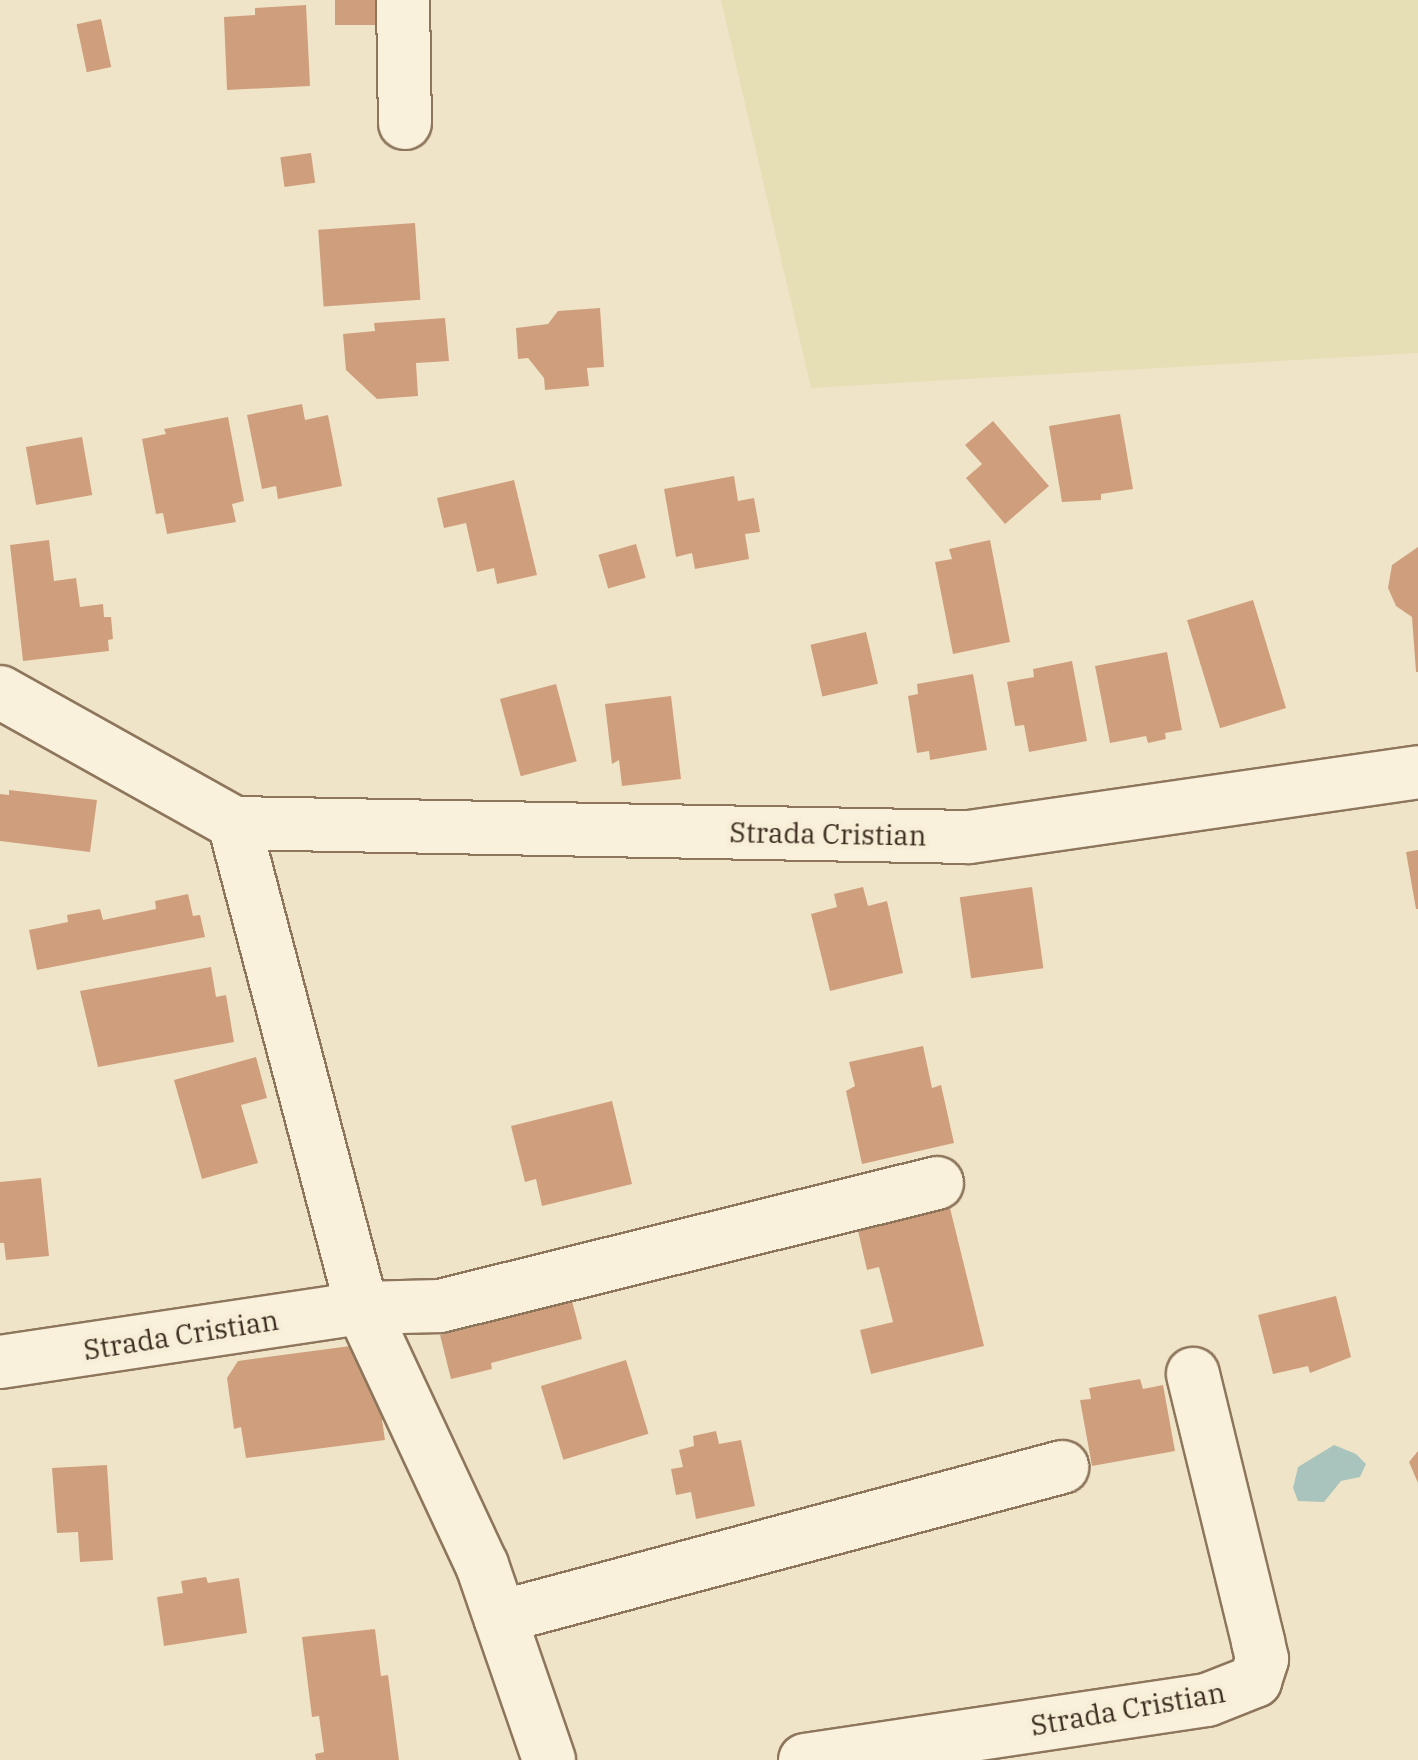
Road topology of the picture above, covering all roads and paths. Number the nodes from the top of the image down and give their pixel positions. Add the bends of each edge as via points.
1 (403, 0) edge
2 (405, 123) dead end
3 (0, 692) edge
4 (1418, 772) edge
5 (234, 823) junction
6 (937, 1182) dead end
7 (362, 1308) junction
8 (0, 1362) edge
9 (1193, 1374) dead end
10 (1062, 1468) dead end
11 (500, 1616) junction
12 (548, 1760) edge
13 (805, 1760) edge

1 - 2 street
3 - 5 street, Strada Cristian
4 - 5 street, Strada Cristian via 969,837
5 - 7 street
6 - 7 street, Strada Cristian via 440,1306
7 - 8 street, Strada Cristian
7 - 11 street
9 - 13 street, Strada Cristian via 1262,1659 1254,1681 1208,1700
10 - 11 street
11 - 12 street

